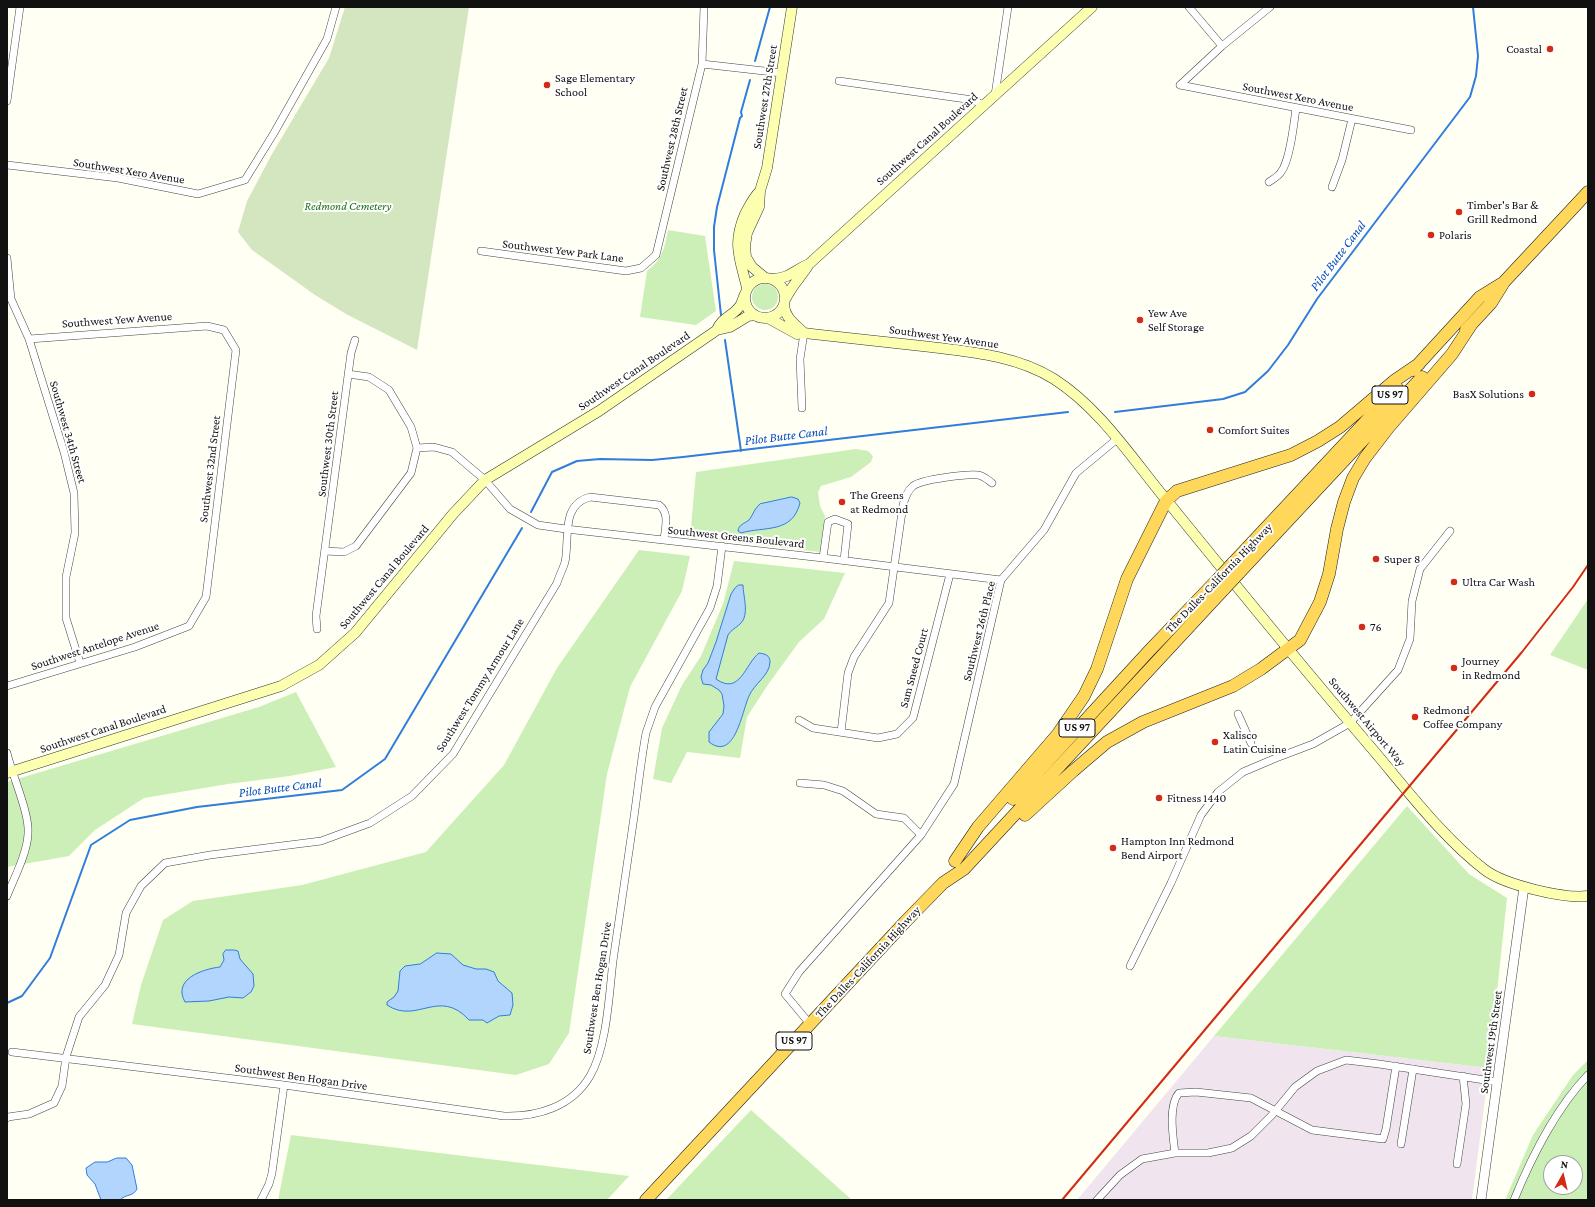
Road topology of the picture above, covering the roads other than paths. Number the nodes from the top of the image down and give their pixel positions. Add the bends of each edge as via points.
1 (20, 7) edge
2 (336, 7) edge
3 (704, 7) edge
4 (792, 7) edge
5 (1008, 7) edge
6 (1092, 7) edge
7 (1189, 7) edge
8 (1270, 7) edge
9 (1222, 46) junction
10 (702, 64) junction
11 (782, 73) junction
12 (838, 81) dead end
13 (995, 95) junction
14 (7, 101) edge
15 (983, 105) junction
16 (1296, 108) junction
17 (1352, 119) junction
18 (1411, 130) dead end
19 (7, 165) edge
20 (1269, 182) dead end
21 (1332, 187) dead end
22 (760, 191) junction
23 (1588, 192) edge
24 (481, 252) dead end
25 (7, 258) edge
26 (809, 264) junction
27 (641, 268) joint
28 (768, 278) junction
29 (1504, 282) junction
30 (746, 291) junction
31 (9, 298) edge
32 (785, 302) junction
33 (754, 315) junction
34 (768, 318) junction
35 (1471, 325) junction
36 (207, 326) joint
37 (717, 330) junction
38 (804, 333) junction
39 (29, 339) junction
40 (355, 340) dead end
41 (1419, 364) junction
42 (348, 374) junction
43 (802, 408) dead end
44 (1117, 439) junction
45 (417, 448) junction
46 (485, 480) junction
47 (992, 483) dead end
48 (1166, 501) junction
49 (566, 529) junction
50 (1450, 531) dead end
51 (664, 540) junction
52 (722, 546) junction
53 (325, 551) junction
54 (823, 558) junction
55 (844, 560) junction
56 (895, 566) junction
57 (1236, 569) junction
58 (950, 574) junction
59 (1001, 580) junction
60 (1222, 584) junction
61 (189, 626) joint
62 (317, 629) dead end
63 (1289, 649) junction
64 (80, 662) junction
65 (7, 686) edge
66 (1238, 714) dead end
67 (799, 720) dead end
68 (1350, 723) junction
69 (841, 732) junction
70 (1251, 743) dead end
71 (7, 753) edge
72 (9, 772) edge
73 (800, 783) dead end
74 (921, 835) junction
75 (990, 841) junction
76 (955, 862) junction
77 (943, 883) junction
78 (1524, 888) junction
79 (7, 896) edge
80 (1588, 896) edge
81 (1130, 966) dead end
82 (810, 1024) junction
83 (12, 1052) dead end
84 (66, 1057) junction
85 (1396, 1066) junction
86 (1413, 1069) junction
87 (1588, 1075) edge
88 (1463, 1076) junction
89 (1498, 1082) junction
90 (284, 1085) junction
91 (7, 1118) edge
92 (1401, 1144) dead end
93 (1175, 1153) junction
94 (1457, 1164) dead end
95 (261, 1200) edge
96 (646, 1200) edge
97 (1097, 1200) edge
98 (1481, 1200) edge
99 (1514, 1200) edge

1 - 14 street
2 - 19 street, Southwest Xero Avenue via 327,39 245,180 198,194 118,178
3 - 10 street, Southwest 28th Street
4 - 11 main road, Southwest 27th Street
5 - 13 street
6 - 13 main road, Southwest Canal Boulevard
7 - 9 street
8 - 9 street
9 - 16 street, Southwest Xero Avenue via 1180,85
10 - 11 street
10 - 27 street, Southwest 28th Street via 656,255
11 - 22 main road, Southwest 27th Street via 767,168
12 - 15 street via 973,100
13 - 15 main road, Southwest Canal Boulevard
15 - 26 main road, Southwest Canal Boulevard
16 - 17 street, Southwest Xero Avenue
16 - 20 street via 1292,138 1282,172
17 - 18 street, Southwest Xero Avenue
17 - 21 street
22 - 28 main road, Southwest 27th Street via 759,207 747,233 746,257 752,267
22 - 30 main road, Southwest 27th Street via 752,199 737,240
23 - 29 highway, The Dalles-California Highway / US 97
24 - 27 street, Southwest Yew Park Lane via 626,271
25 - 31 street, Southwest 34th Street
26 - 28 main road, Southwest Canal Boulevard via 783,279
26 - 32 main road via 789,290
28 - 30 main road via 754,281
28 - 32 main road via 782,286
29 - 35 highway, The Dalles-California Highway / US 97 via 1491,304
29 - 41 highway, The Dalles-California Highway / US 97 via 1480,297
30 - 33 main road via 746,304
30 - 37 main road, Southwest Canal Boulevard via 740,306 720,323
31 - 39 street, Southwest 34th Street
32 - 34 main road via 776,315
32 - 38 main road via 785,315
33 - 34 main road
33 - 37 main road, Southwest Canal Boulevard
34 - 38 main road, Southwest Yew Avenue via 797,334
35 - 57 highway, The Dalles-California Highway / US 97
35 - 63 highway via 1452,354 1388,428 1353,478 1344,502 1329,574 1320,602 1300,640
36 - 39 street, Southwest Yew Avenue
36 - 61 street, Southwest 32nd Street via 224,330 236,350 206,597
37 - 46 main road, Southwest Canal Boulevard via 599,411
38 - 43 street via 800,359
38 - 44 main road, Southwest Yew Avenue via 983,353 1018,363 1052,378 1082,399
39 - 64 street, Southwest 34th Street via 74,493 75,533 66,578 66,618
40 - 42 street, Southwest 30th Street
41 - 48 highway via 1394,381 1340,427 1318,441 1291,455 1177,491
41 - 57 highway, The Dalles-California Highway / US 97
42 - 45 street via 369,377 389,390 411,427
42 - 53 street, Southwest 30th Street
44 - 48 main road, Southwest Yew Avenue
44 - 59 street, Southwest 26th Place via 1076,473 1044,530
45 - 46 street, Southwest Greens Boulevard via 452,452
45 - 53 street via 410,473 356,546 344,552
46 - 49 street, Southwest Greens Boulevard via 510,509 538,525
46 - 72 main road, Southwest Canal Boulevard via 453,514 354,633 319,665 281,686
47 - 56 street via 979,475 928,480 912,487 903,505
48 - 63 main road, Southwest Airport Way
48 - 76 highway via 1126,579 1097,669 1084,696 1058,734 978,827
49 - 51 street, Southwest Greens Boulevard
49 - 51 street, Southwest Tommy Armour Lane via 573,508 580,501 590,497 659,505 666,514
49 - 84 street, Southwest Tommy Armour Lane via 565,562 557,583 453,754 412,796 370,823 321,842 164,863 141,886 126,913 119,955 105,984 79,1017
50 - 68 street via 1420,569 1412,601 1410,639 1398,670
51 - 52 street, Southwest Greens Boulevard
52 - 54 street, Southwest Greens Boulevard
52 - 90 street, Southwest Ben Hogan Drive via 717,586 710,608 655,707 646,733 602,1047 582,1087 560,1105 535,1115 520,1117
53 - 62 street, Southwest 30th Street via 316,616
54 - 55 street, Southwest Greens Boulevard
54 - 55 street via 828,522 835,519 848,524
55 - 56 street, Southwest Greens Boulevard
56 - 58 street, Southwest Greens Boulevard
56 - 69 street via 889,603 854,657 848,672
57 - 60 highway, The Dalles-California Highway / US 97, bridge
58 - 59 street, Southwest Greens Boulevard
58 - 69 street, Sam Sneed Court via 913,718 897,734 878,738
59 - 74 street, Southwest 26th Place via 954,784
60 - 75 highway, The Dalles-California Highway / US 97
60 - 76 highway, The Dalles-California Highway / US 97 via 1148,651
61 - 64 street, Southwest Antelope Avenue via 136,647
63 - 68 main road, Southwest Airport Way
63 - 75 highway via 1233,686 1143,722 1108,742 1072,770 1016,822
64 - 65 street, Southwest Antelope Avenue
66 - 70 street
67 - 69 street, Sam Sneed Court via 813,728
68 - 78 main road, Southwest Airport Way via 1456,844 1487,872
68 - 81 street via 1313,744 1242,772 1218,792 1201,815
71 - 72 street
72 - 79 street via 24,810 28,834
73 - 74 street via 824,785 843,791 876,814 904,818
74 - 82 street, Southwest 26th Place via 799,972 785,994
75 - 77 highway, The Dalles-California Highway / US 97 via 964,869
76 - 77 highway, The Dalles-California Highway / US 97
77 - 82 highway, The Dalles-California Highway / US 97
78 - 80 main road, Southwest Airport Way via 1575,897
78 - 89 street, Southwest 19th Street
82 - 96 highway, The Dalles-California Highway / US 97
83 - 84 street, Southwest Ben Hogan Drive
84 - 90 street, Southwest Ben Hogan Drive
84 - 91 street, Southwest Tommy Armour Lane via 62,1086 54,1103 29,1114
85 - 86 street
85 - 93 street via 1346,1060 1317,1071 1295,1087 1251,1136 1232,1148 1208,1153
85 - 93 street via 1383,1138 1312,1130 1251,1098 1196,1092 1179,1093 1173,1103
86 - 88 street
86 - 92 street
87 - 99 street via 1553,1122 1528,1167
88 - 89 street
88 - 94 street via 1466,1104
89 - 98 street, Southwest 19th Street
90 - 95 street via 272,1173
93 - 97 street via 1142,1159 1120,1175

